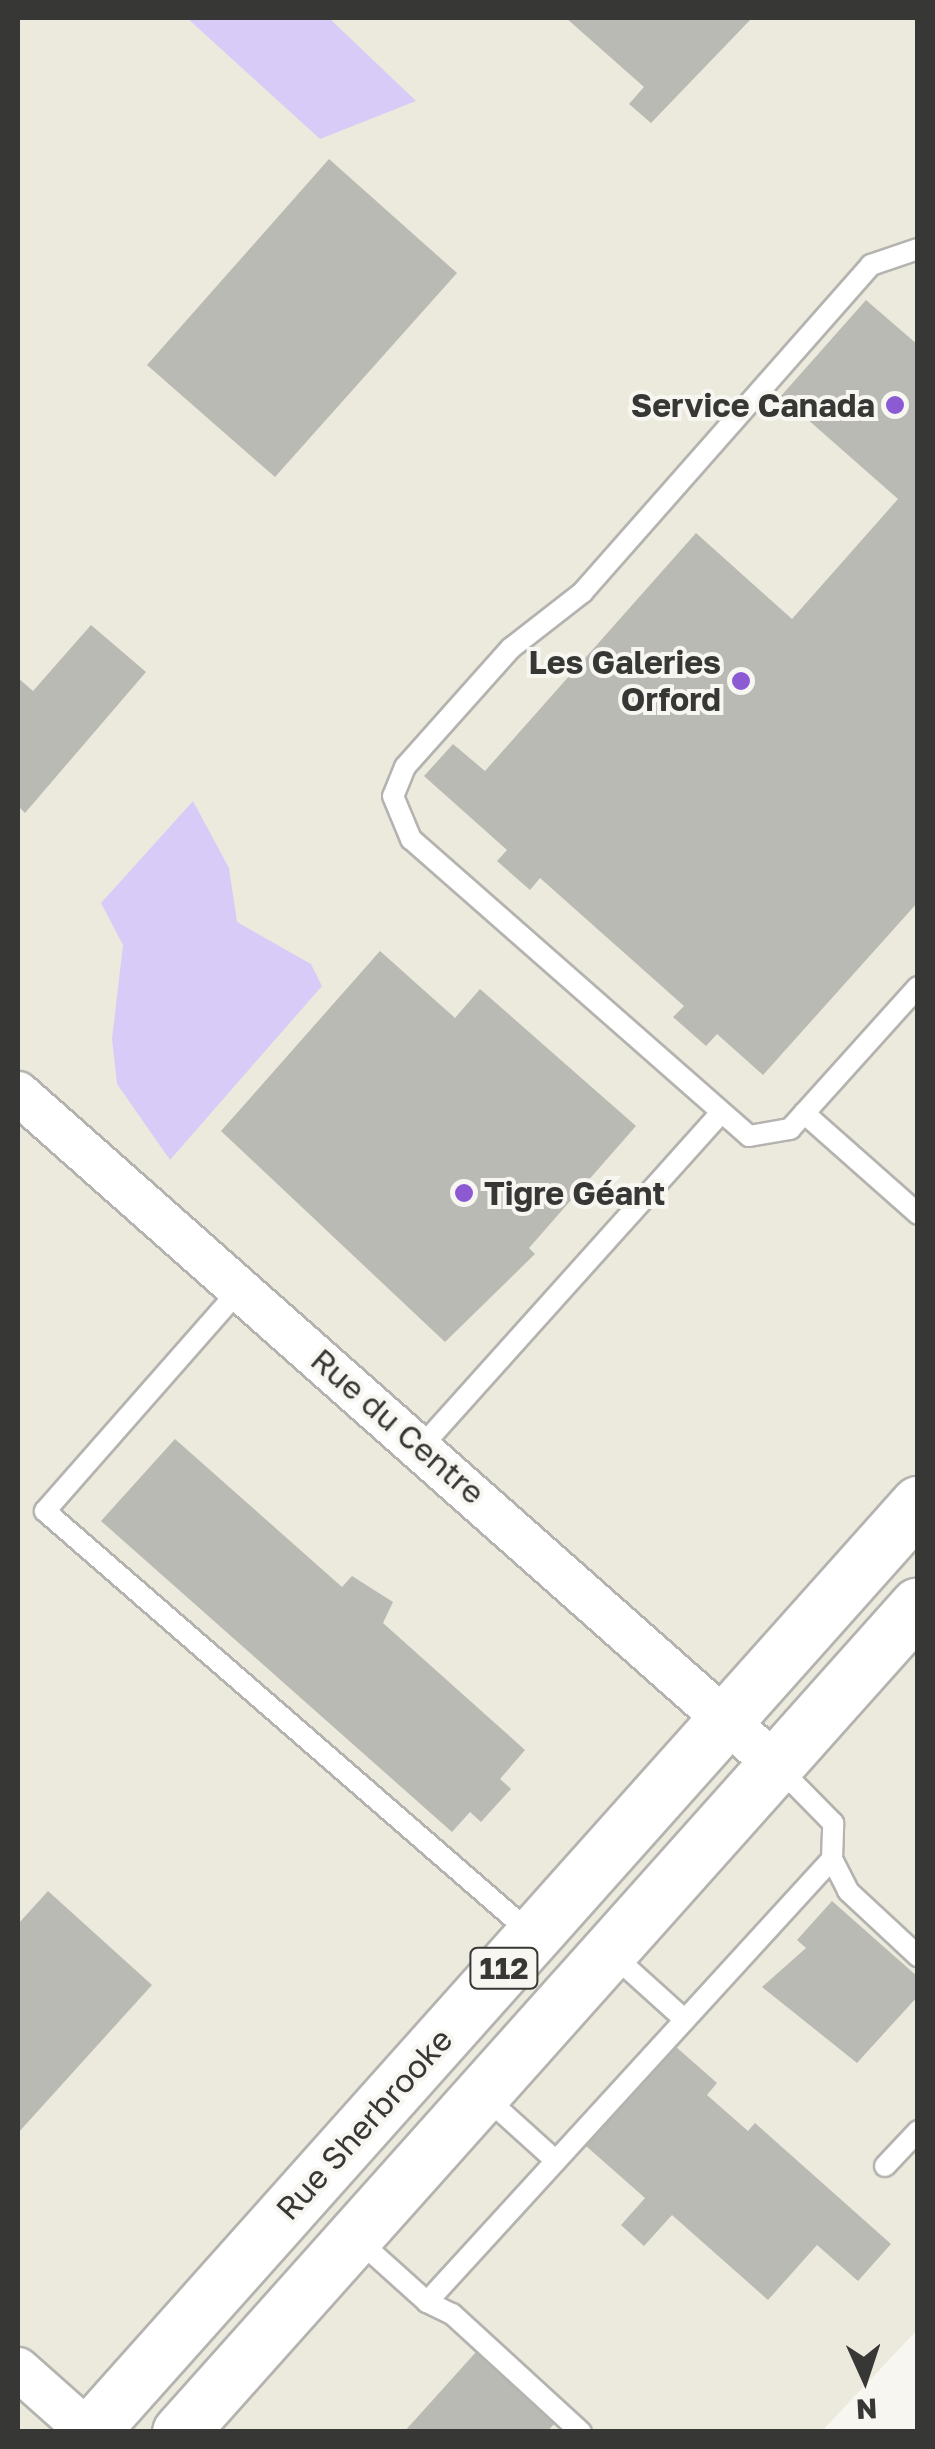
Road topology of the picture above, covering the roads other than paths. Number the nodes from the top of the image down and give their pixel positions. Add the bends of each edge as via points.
1 (918, 249) edge
2 (918, 986) edge
3 (18, 1092) edge
4 (804, 1113) junction
5 (720, 1114) junction
6 (918, 1214) edge
7 (240, 1288) junction
8 (422, 1446) junction
9 (918, 1504) edge
10 (918, 1605) edge
11 (726, 1718) junction
12 (775, 1764) junction
13 (832, 1859) junction
14 (533, 1935) junction
15 (609, 1951) junction
16 (918, 1956) edge
17 (685, 2020) junction
18 (482, 2094) junction
19 (918, 2131) edge
20 (556, 2161) junction
21 (885, 2166) dead end
22 (355, 2236) junction
23 (426, 2302) junction
24 (18, 2369) edge
25 (89, 2432) edge
26 (180, 2432) edge
27 (581, 2432) edge

1 - 5 lane via 871,265 592,582 512,648 405,767 393,796 411,839
2 - 4 lane
3 - 7 street, Rue du Centre
4 - 5 lane via 770,1138 749,1136
4 - 6 lane
5 - 8 lane
7 - 8 street, Rue du Centre
7 - 14 lane via 45,1511
8 - 11 street, Rue du Centre
9 - 11 main road, Rue Sherbrooke / 112
10 - 12 main road, Rue Sherbrooke / 112
11 - 12 street, Rue du Centre
11 - 14 main road, Rue Sherbrooke / 112
12 - 13 lane via 833,1824
12 - 15 main road, Rue Sherbrooke / 112
13 - 16 lane via 848,1891
13 - 17 lane
14 - 25 main road, Rue Sherbrooke / 112
15 - 17 lane
15 - 18 main road, Rue Sherbrooke / 112
17 - 20 lane
18 - 20 lane
18 - 22 main road, Rue Sherbrooke / 112
19 - 21 lane
20 - 23 lane
22 - 23 lane
22 - 26 main road, Rue Sherbrooke / 112
23 - 27 lane via 452,2314
24 - 25 street

